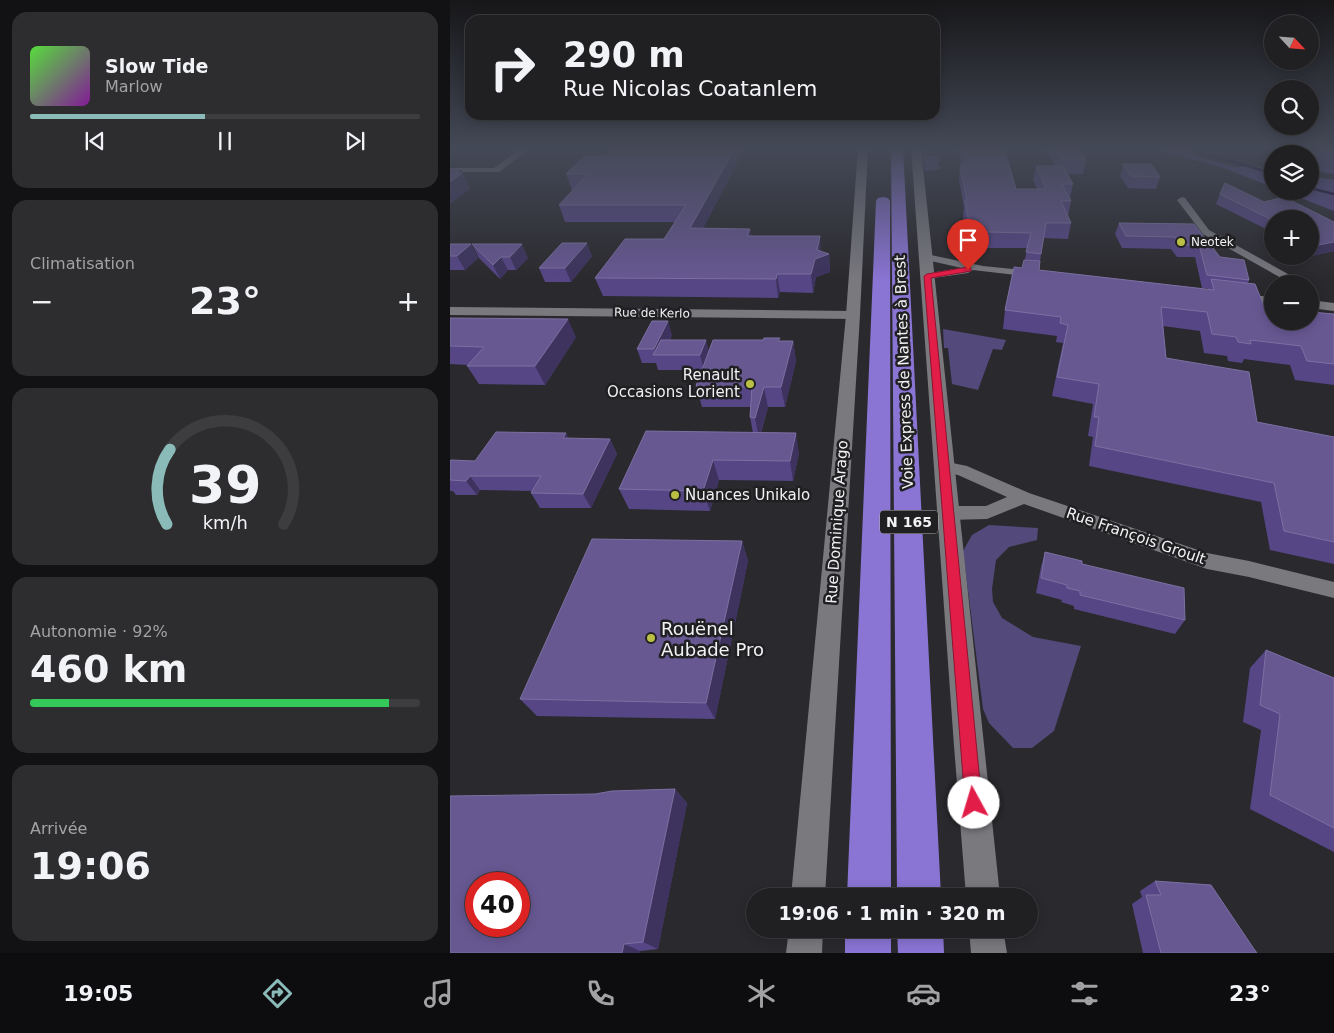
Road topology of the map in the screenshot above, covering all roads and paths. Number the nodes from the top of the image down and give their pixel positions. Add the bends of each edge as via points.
1 (861, 192) edge
2 (881, 192) edge
3 (898, 192) edge
4 (920, 192) edge
5 (1182, 200) dead end
6 (927, 266) junction
7 (983, 269) junction
8 (1284, 275) edge
9 (1049, 276) edge
10 (1224, 295) edge
11 (1264, 299) edge
12 (1319, 305) edge
13 (1334, 307) edge
14 (450, 311) edge
15 (854, 315) junction
16 (943, 467) junction
17 (1023, 497) junction
18 (947, 514) junction
19 (1334, 590) edge
20 (809, 888) edge
21 (869, 888) edge
22 (920, 888) edge
23 (982, 888) edge
24 (805, 938) edge
25 (868, 938) edge
26 (920, 938) edge
27 (987, 938) edge
28 (804, 953) edge
29 (868, 953) edge
30 (921, 953) edge
31 (989, 953) edge

1 - 15 street, Rue Dominique Arago
2 - 21 highway, Voie Express de Nantes à Brest / N 165
3 - 22 highway, Voie Express de Nantes à Brest / N 165
4 - 6 street
5 - 8 street via 1206,232
6 - 7 street
6 - 7 street via 953,271
6 - 16 street
7 - 9 street
10 - 11 street
12 - 13 street
14 - 15 street, Rue de Kerlo
15 - 20 street, Rue Dominique Arago
16 - 17 street, Rue François Groult via 961,470
16 - 18 street
17 - 18 street via 987,512
17 - 19 street, Rue François Groult via 1207,561
18 - 23 street
24 - 28 street
25 - 29 highway
26 - 30 highway
27 - 31 street

